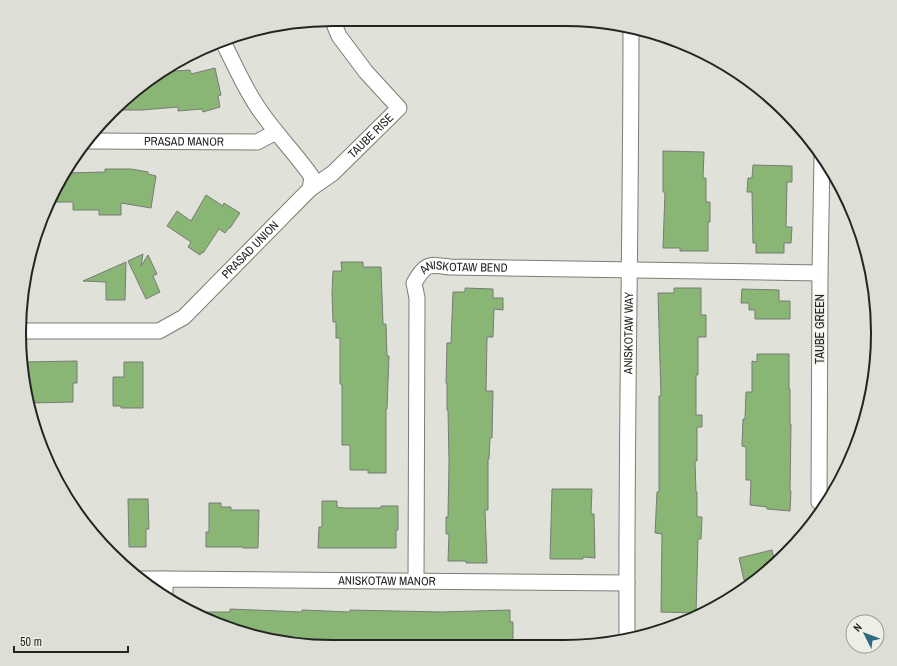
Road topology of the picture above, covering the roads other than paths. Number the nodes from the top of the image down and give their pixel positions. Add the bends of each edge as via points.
1 (335, 26) edge
2 (631, 33) edge
3 (225, 46) edge
4 (276, 132) junction
5 (93, 141) edge
6 (822, 167) edge
7 (310, 189) junction
8 (629, 270) junction
9 (820, 273) junction
10 (26, 331) edge
11 (822, 499) edge
12 (149, 579) edge
13 (165, 579) junction
14 (416, 581) junction
15 (627, 583) junction
16 (165, 590) edge
17 (627, 633) edge

1 - 7 street, TAUBE RISE via 339,36 366,72 399,108 333,173
2 - 8 street, ANISKOTAW WAY
3 - 4 street via 250,95
4 - 5 street, PRASAD MANOR via 257,142
4 - 7 street via 312,177
6 - 9 street, TAUBE GREEN
7 - 10 street, PRASAD UNION via 184,317 159,331
8 - 9 street, ANISKOTAW BEND
8 - 14 street, ANISKOTAW BEND via 431,265 422,270 414,283 417,298
8 - 15 street, ANISKOTAW WAY
9 - 11 street, TAUBE GREEN
12 - 13 street, ANISKOTAW MANOR
13 - 14 street, ANISKOTAW MANOR
13 - 16 street
14 - 15 street, ANISKOTAW MANOR
15 - 17 street, ANISKOTAW WAY

